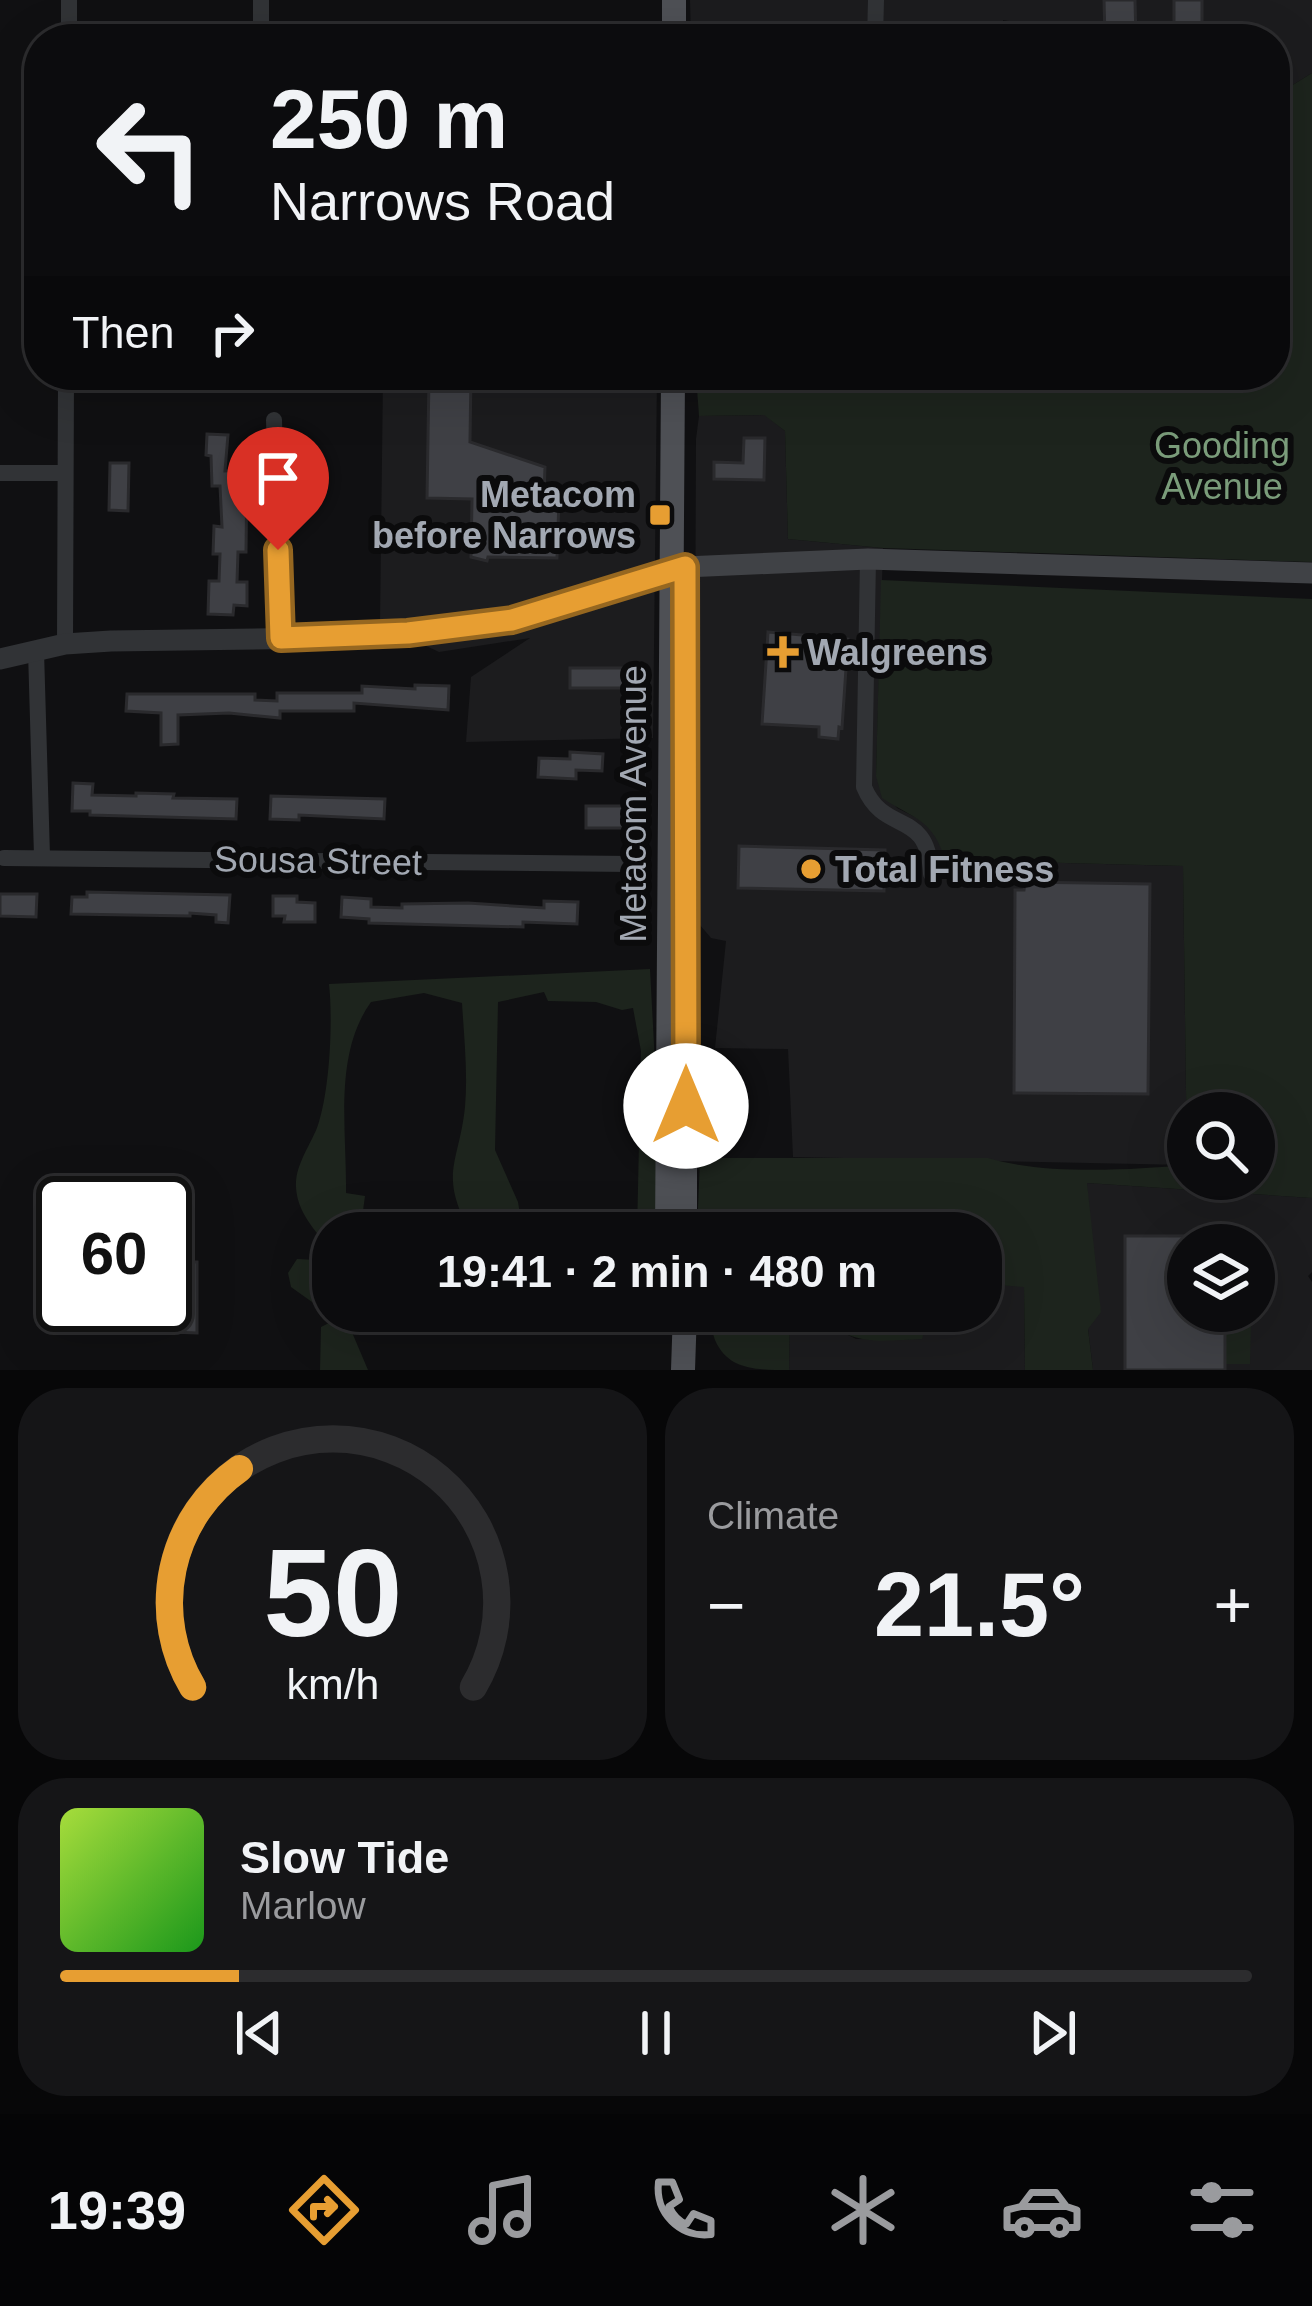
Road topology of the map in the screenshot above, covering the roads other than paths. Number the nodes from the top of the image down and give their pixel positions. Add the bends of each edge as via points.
1 (65, 390) edge
2 (673, 390) edge
3 (682, 390) edge
4 (274, 420) dead end
5 (0, 473) edge
6 (64, 473) junction
7 (868, 559) junction
8 (678, 569) junction
9 (1312, 573) edge
10 (281, 638) junction
11 (64, 644) junction
12 (36, 652) junction
13 (0, 659) edge
14 (42, 856) junction
15 (4, 857) dead end
16 (632, 864) dead end
17 (931, 874) dead end
18 (667, 1212) edge
19 (686, 1212) edge
20 (668, 1332) edge
21 (684, 1332) edge
22 (668, 1370) edge
23 (683, 1370) edge

1 - 6 street
2 - 8 main road, Metacom Avenue
3 - 8 main road, Metacom Avenue
4 - 10 street
5 - 6 street
6 - 11 street
7 - 8 main road
7 - 9 main road
7 - 17 street via 864,787 877,809 925,839
8 - 10 street via 512,620
8 - 18 main road, Metacom Avenue
8 - 19 main road, Metacom Avenue
10 - 11 street
11 - 12 street
12 - 13 street
12 - 14 street
14 - 15 street, Sousa Street
14 - 16 street, Sousa Street
20 - 22 main road
21 - 23 main road

